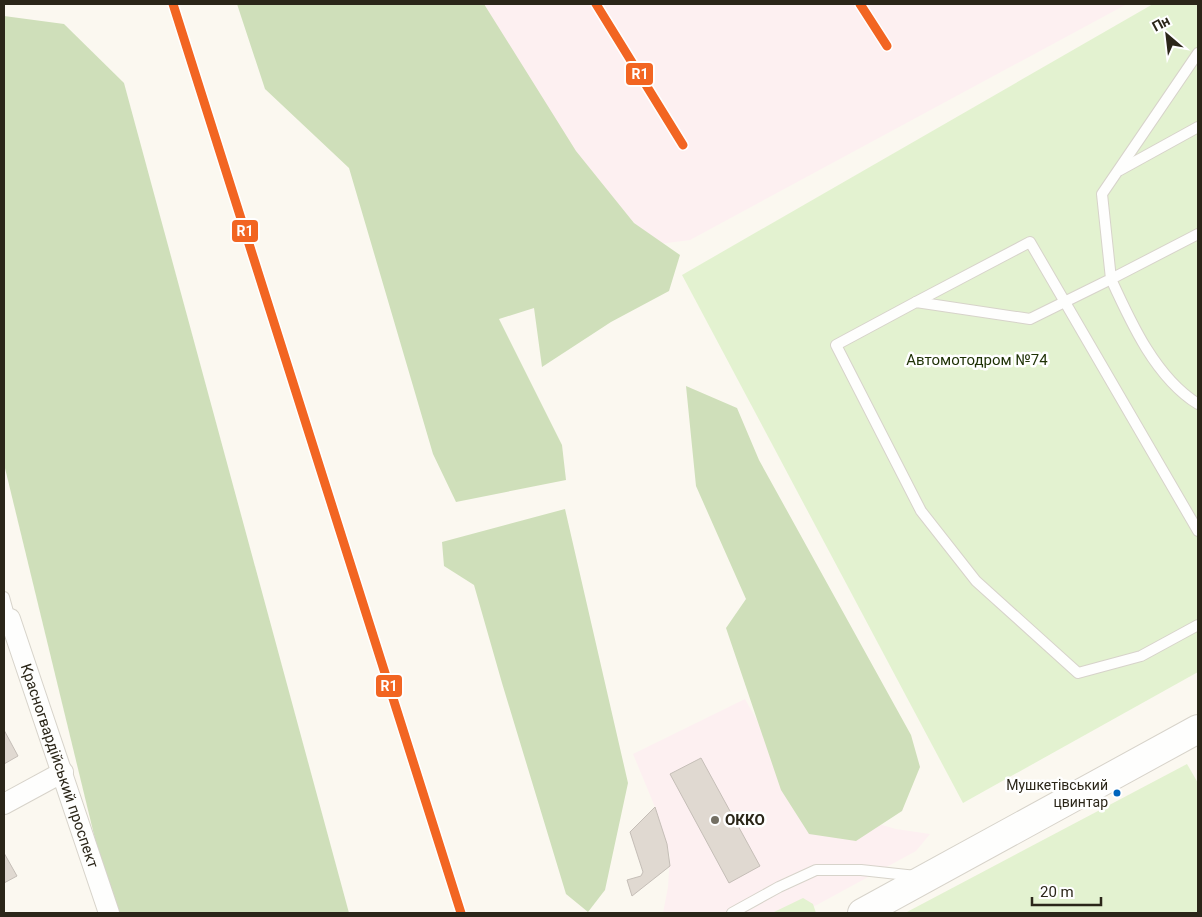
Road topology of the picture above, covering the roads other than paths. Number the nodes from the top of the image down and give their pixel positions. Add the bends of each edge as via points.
1 (1198, 53) edge
2 (1198, 127) edge
3 (1117, 172) junction
4 (1198, 234) edge
5 (1111, 280) junction
6 (916, 302) junction
7 (1066, 302) junction
8 (1198, 404) edge
9 (1198, 531) edge
10 (4, 597) edge
11 (7, 619) edge
12 (1198, 625) edge
13 (1198, 729) edge
14 (63, 772) junction
15 (4, 804) edge
16 (927, 877) junction
17 (109, 913) edge
18 (732, 913) edge
19 (862, 913) edge

1 - 3 lane
2 - 3 lane
3 - 5 lane via 1102,194
4 - 5 lane
5 - 7 lane
5 - 8 lane via 1134,331 1181,393
6 - 7 lane via 1030,319
6 - 7 lane via 1030,242
6 - 12 lane via 836,345 921,511 976,581 1078,673 1141,656
7 - 9 lane
10 - 11 lane
11 - 14 street, Красногвардійський проспект
13 - 16 main road
14 - 15 street
14 - 17 street, Красногвардійський проспект
16 - 18 lane via 861,870 816,870 779,886
16 - 19 main road

